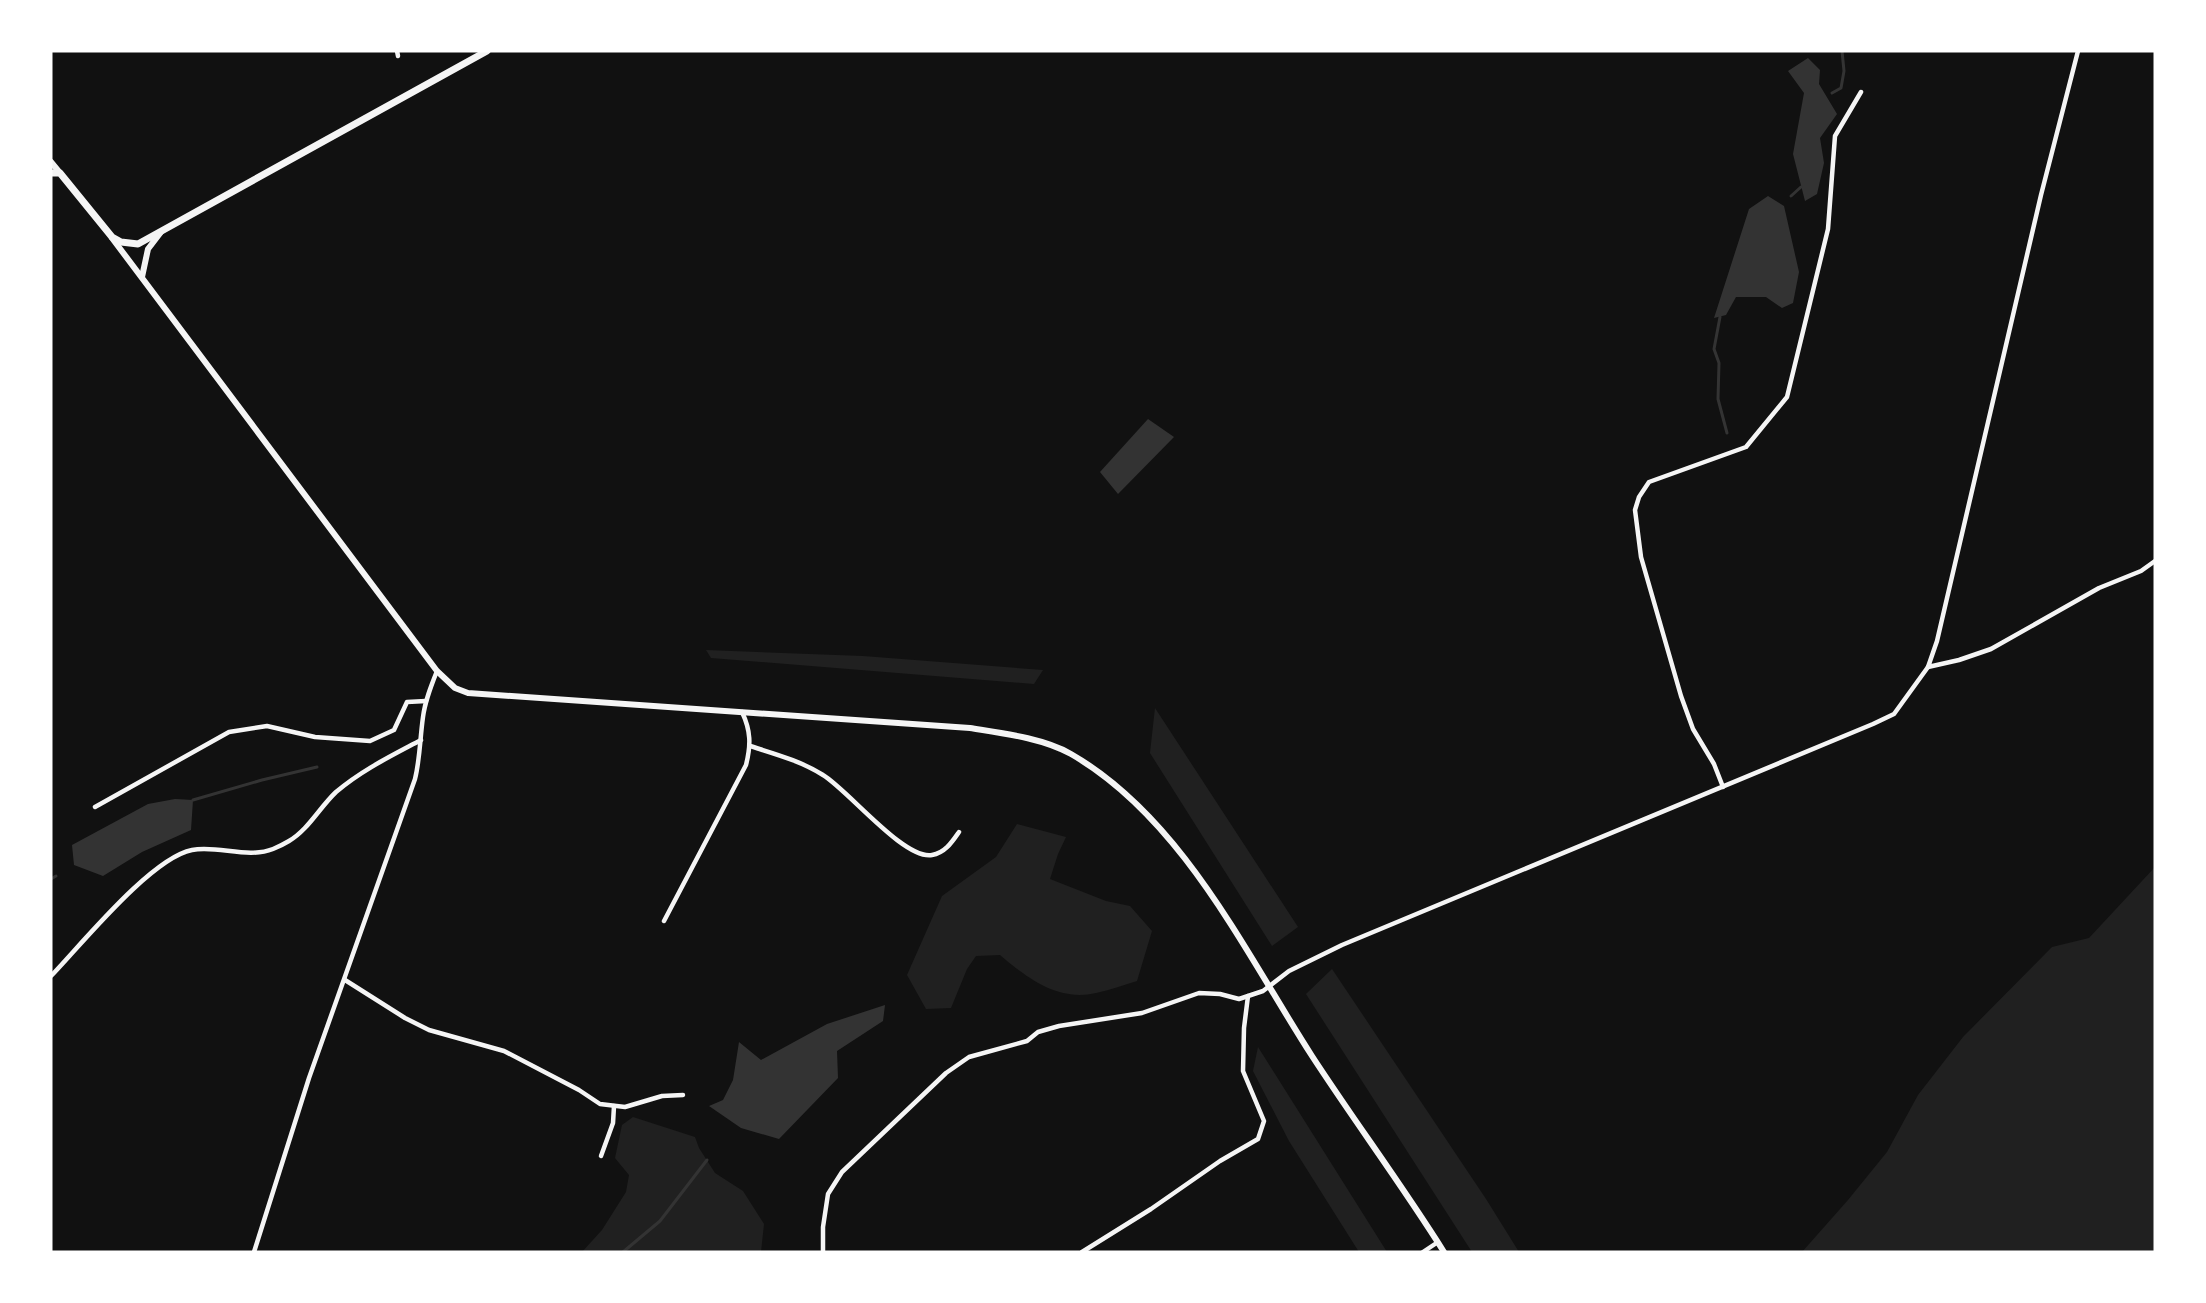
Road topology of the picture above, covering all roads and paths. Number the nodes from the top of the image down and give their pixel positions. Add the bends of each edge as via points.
1 (487, 51) edge
2 (2078, 51) edge
3 (1861, 92) dead end
4 (51, 162) edge
5 (51, 173) edge
6 (60, 173) junction
7 (161, 232) junction
8 (112, 237) junction
9 (142, 277) junction
10 (2155, 561) edge
11 (1928, 667) junction
12 (437, 671) junction
13 (426, 701) junction
14 (742, 712) junction
15 (421, 740) junction
16 (750, 746) junction
17 (1723, 787) junction
18 (95, 807) dead end
19 (960, 832) dead end
20 (664, 921) dead end
21 (51, 976) edge
22 (345, 980) junction
23 (1269, 986) junction
24 (1248, 996) junction
25 (683, 1095) dead end
26 (614, 1106) junction
27 (601, 1156) dead end
28 (1438, 1242) junction
29 (254, 1252) edge
30 (823, 1252) edge
31 (1082, 1252) edge
32 (1423, 1252) edge
33 (1443, 1252) edge

1 - 7 main road
2 - 11 street
3 - 17 street via 1836,136 1828,229 1787,397 1746,447 1649,482 1635,510 1641,557 1681,696
4 - 6 street
5 - 6 main road
6 - 8 main road
7 - 8 main road via 138,244
7 - 9 street via 148,249
8 - 9 street
9 - 12 street
10 - 11 street via 1991,650
11 - 17 street via 1894,714
12 - 13 street
12 - 14 street via 455,688 468,693
13 - 15 street
13 - 18 street via 407,702 394,730 370,741 315,737 267,726 229,732
14 - 16 street via 749,727
14 - 23 street via 970,728 1026,738 1070,753 1110,781 1149,817 1194,869
15 - 21 street via 378,761 336,793 296,837 273,849 259,852 206,848 172,857 136,886
15 - 22 street via 415,779
16 - 19 street via 823,775 894,838 920,855 932,855 947,848
16 - 20 street via 746,765
17 - 23 street via 1342,945 1289,971
22 - 26 street via 421,1026 504,1051 600,1104
22 - 29 street via 309,1078
23 - 24 street
23 - 28 street
24 - 30 street via 1239,999 1199,993 1142,1013 1059,1026 1038,1032 1027,1041 969,1057 946,1073 842,1172 828,1194
24 - 31 street via 1243,1071 1264,1121 1258,1138
25 - 26 street
26 - 27 street via 613,1123
28 - 32 street
28 - 33 street

